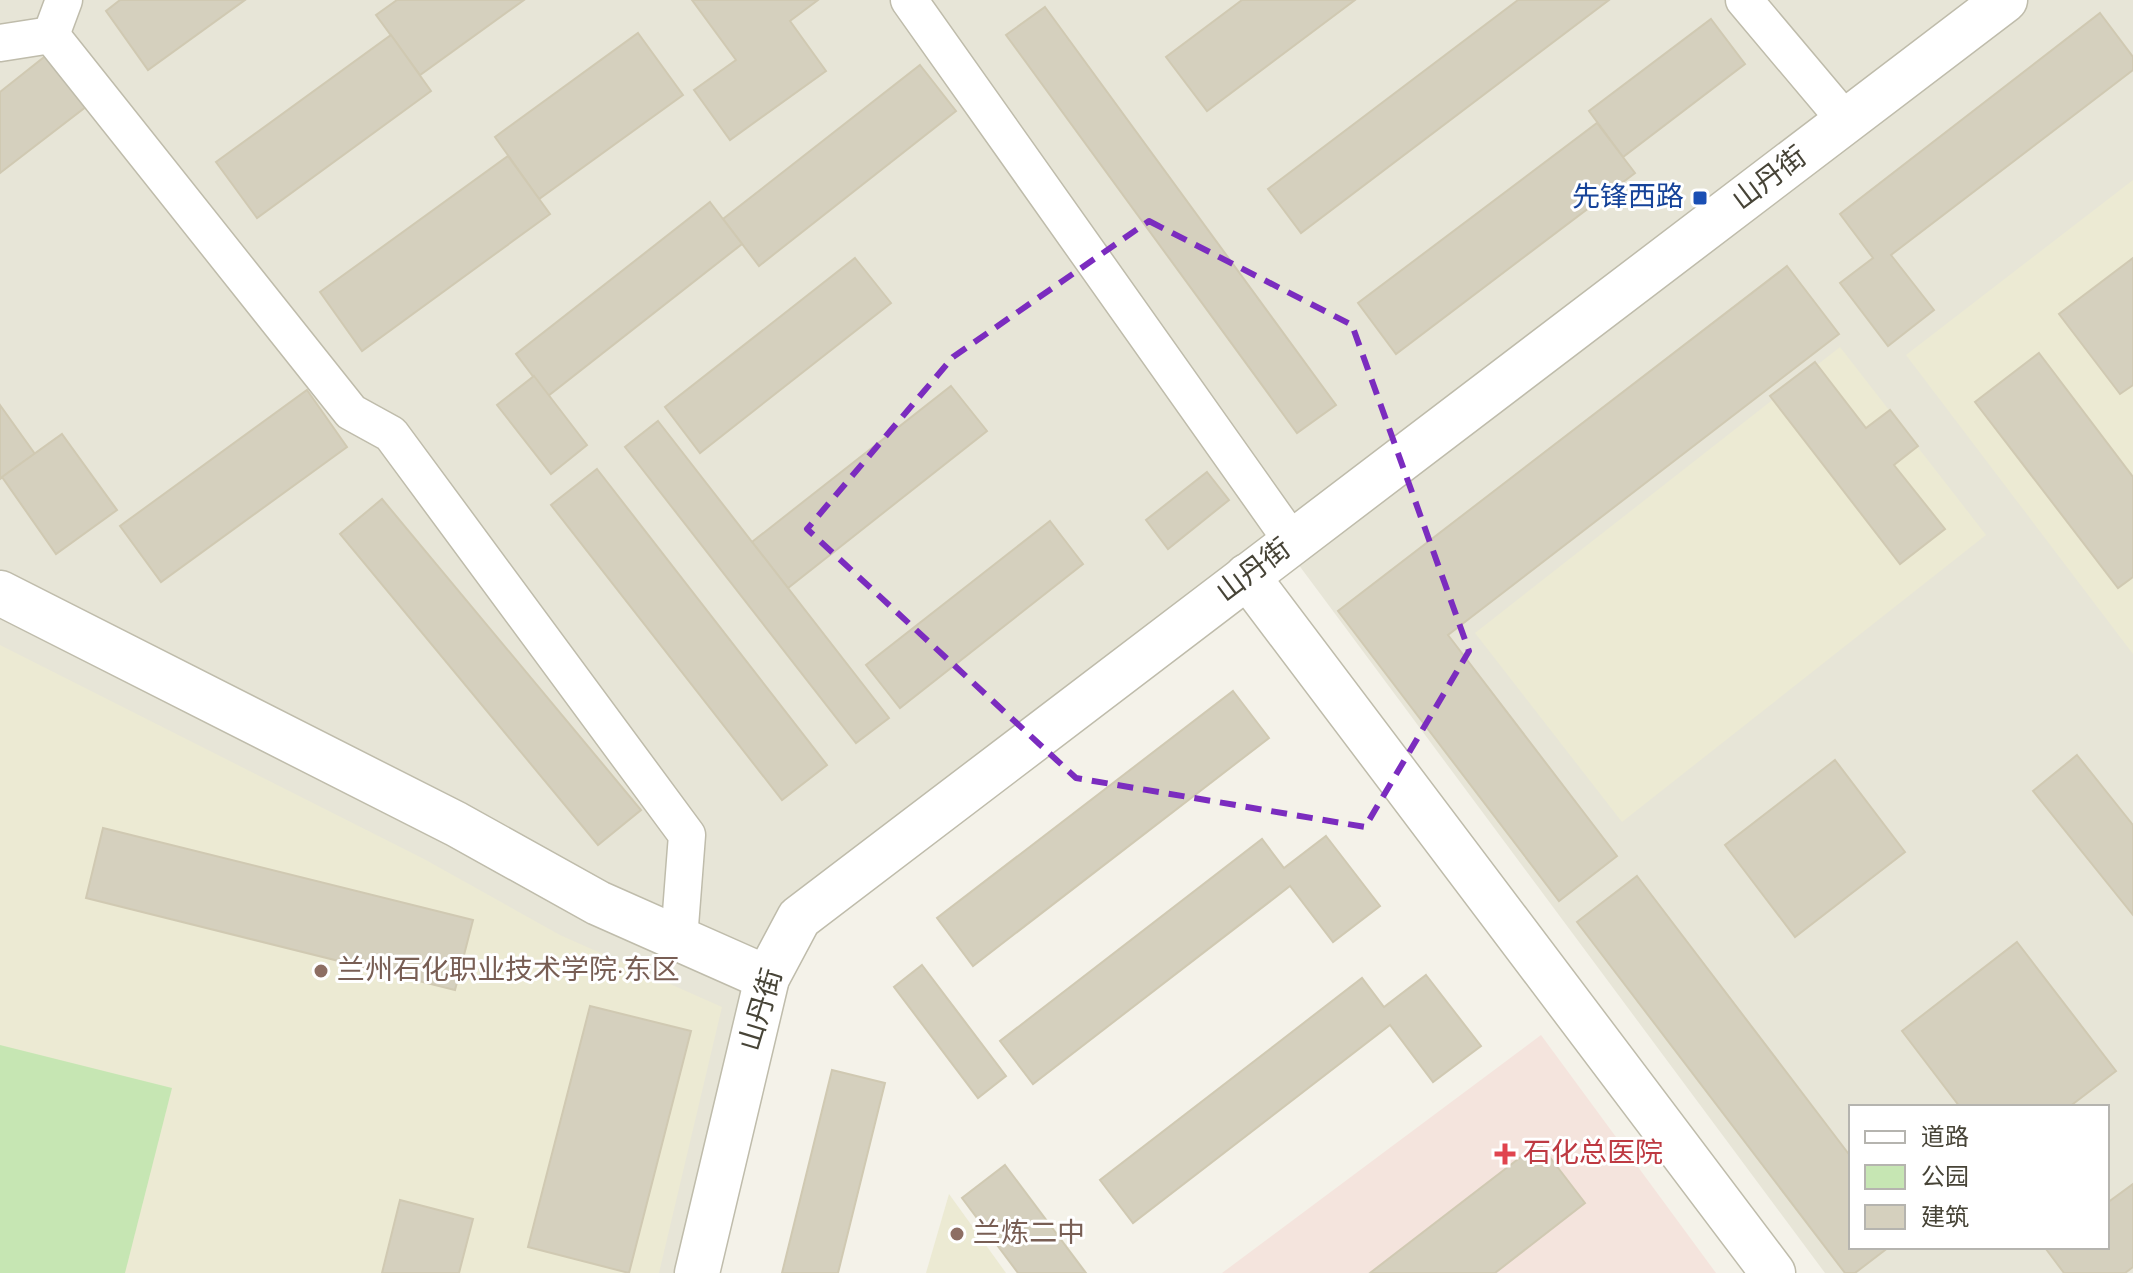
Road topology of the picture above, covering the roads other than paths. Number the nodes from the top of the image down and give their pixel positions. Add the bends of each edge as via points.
1 (64, 0) edge
2 (909, 0) edge
3 (1744, 0) edge
4 (2005, 0) edge
5 (51, 35) junction
6 (0, 43) edge
7 (1846, 121) junction
8 (1292, 541) junction
9 (1247, 576) junction
10 (0, 593) edge
11 (679, 939) junction
12 (767, 978) junction
13 (697, 1273) edge
14 (1773, 1273) edge

1 - 5 street
2 - 8 street
3 - 7 street
4 - 7 street, 山丹街
5 - 6 street
5 - 11 street via 351,412 391,434 687,835
7 - 8 street, 山丹街
8 - 9 street, 山丹街
9 - 12 street, 山丹街 via 799,918
9 - 14 street
10 - 11 street via 456,824 598,903
11 - 12 street
12 - 13 street, 山丹街

